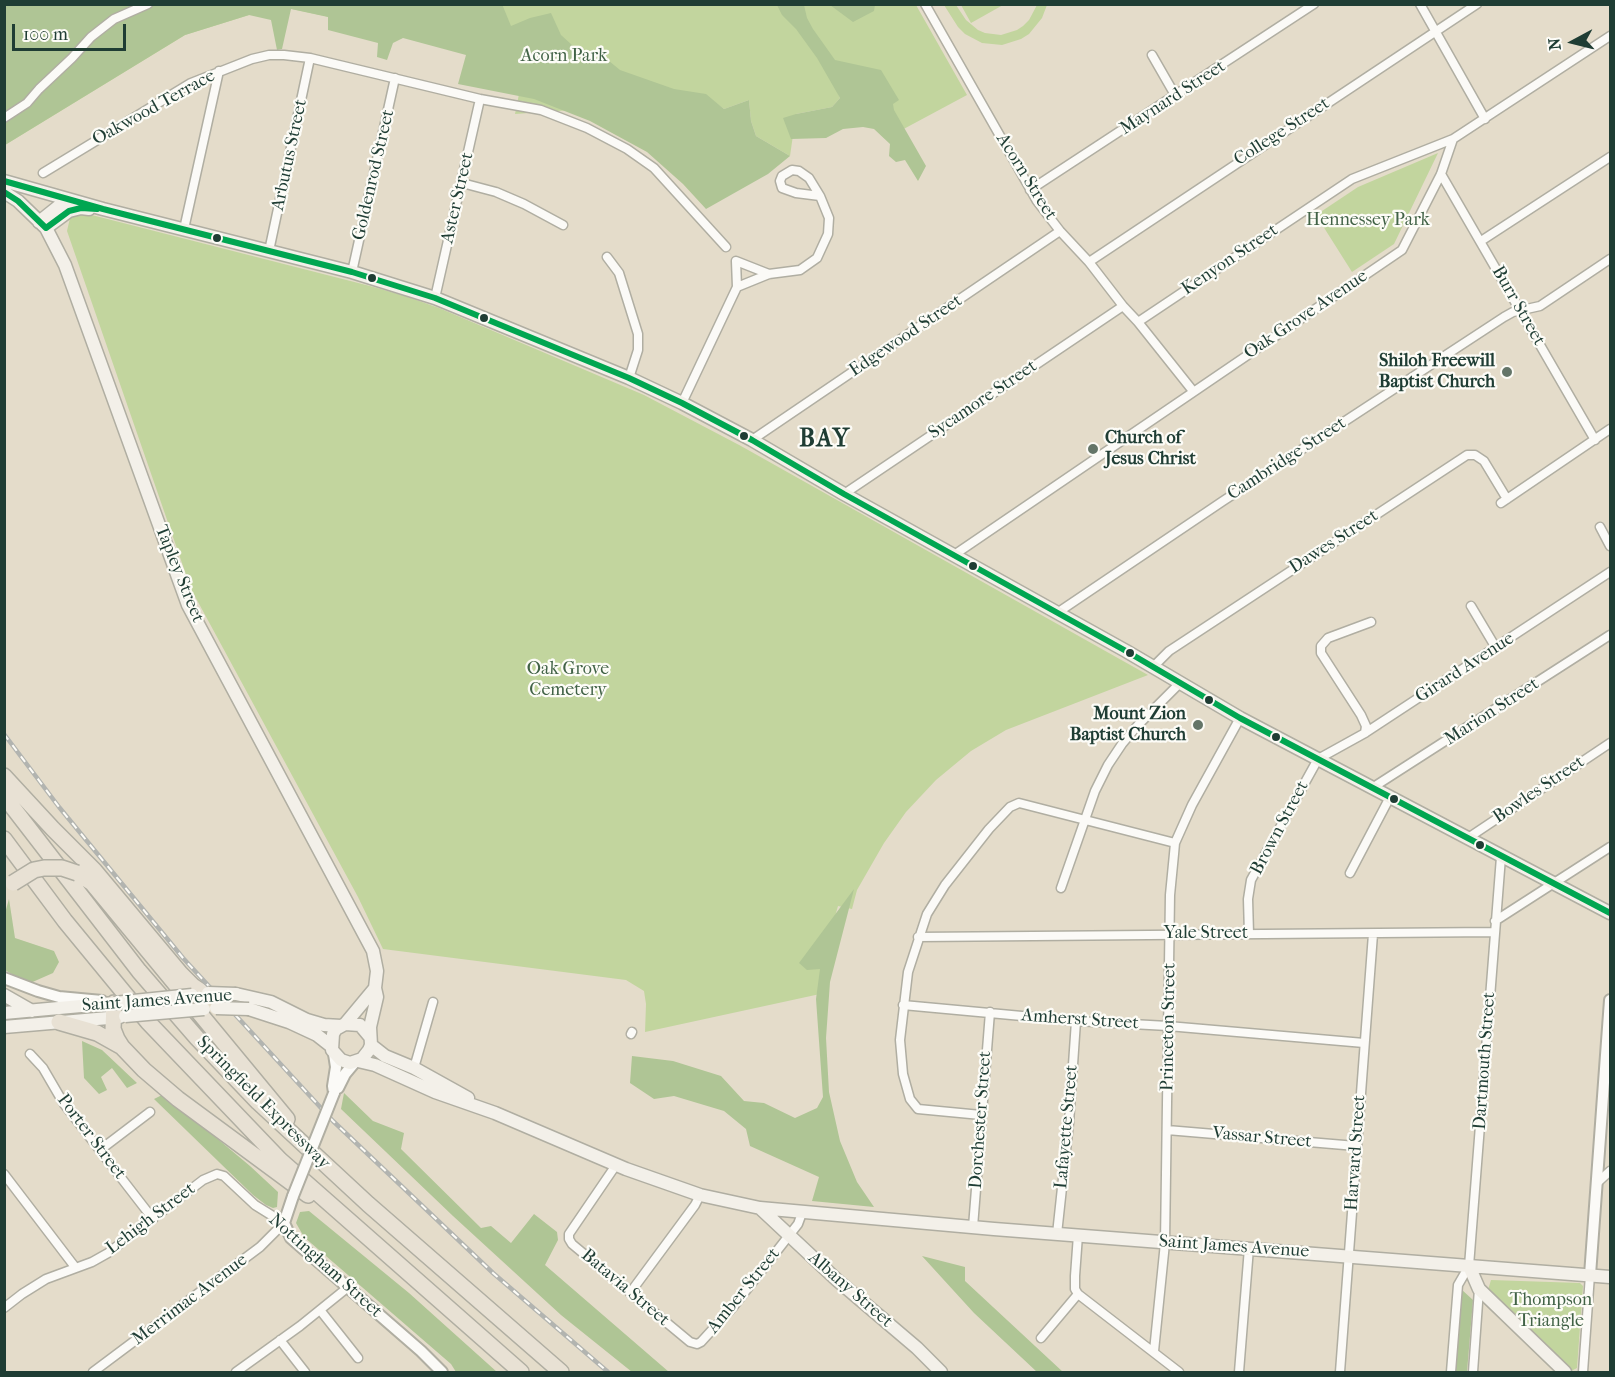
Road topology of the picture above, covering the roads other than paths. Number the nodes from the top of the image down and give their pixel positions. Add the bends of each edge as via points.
1 (148, 4) edge
2 (925, 4) edge
3 (1314, 4) edge
4 (1420, 4) edge
5 (1477, 4) edge
6 (1436, 32) junction
7 (1611, 36) edge
8 (1152, 55) dead end
9 (310, 58) junction
10 (219, 71) junction
11 (395, 78) junction
12 (1175, 95) junction
13 (480, 99) junction
14 (4, 118) edge
15 (1485, 119) junction
16 (1453, 139) junction
17 (1611, 157) edge
18 (43, 173) dead end
19 (1441, 174) junction
20 (4, 181) edge
21 (462, 183) junction
22 (1030, 190) junction
23 (4, 192) edge
24 (820, 196) junction
25 (75, 201) junction
26 (103, 209) junction
27 (43, 225) junction
28 (563, 225) dead end
29 (184, 229) junction
30 (1060, 231) junction
31 (1481, 241) junction
32 (726, 247) dead end
33 (269, 251) junction
34 (607, 257) dead end
35 (1611, 259) edge
36 (1089, 261) junction
37 (352, 272) junction
38 (769, 274) junction
39 (737, 287) junction
40 (435, 298) junction
41 (1123, 306) junction
42 (1521, 311) junction
43 (1138, 322) junction
44 (629, 378) junction
45 (1193, 391) junction
46 (682, 403) junction
47 (1611, 429) edge
48 (752, 440) junction
49 (1595, 440) junction
50 (844, 494) junction
51 (1600, 526) dead end
52 (1611, 546) edge
53 (954, 555) junction
54 (1610, 574) edge
55 (1471, 606) dead end
56 (1057, 613) junction
57 (1371, 622) dead end
58 (1611, 635) edge
59 (1496, 648) junction
60 (1152, 668) junction
61 (1180, 683) junction
62 (1240, 718) junction
63 (1365, 733) junction
64 (1611, 743) edge
65 (1318, 759) junction
66 (4, 776) edge
67 (1372, 788) junction
68 (4, 796) edge
69 (1390, 797) junction
70 (1085, 820) junction
71 (1468, 838) junction
72 (4, 839) edge
73 (1175, 843) junction
74 (1611, 847) edge
75 (1501, 856) junction
76 (1350, 873) dead end
77 (1556, 883) junction
78 (9, 887) edge
79 (1061, 888) dead end
80 (1611, 912) edge
81 (1495, 921) junction
82 (1494, 932) junction
83 (1170, 934) junction
84 (1249, 934) junction
85 (1373, 934) junction
86 (918, 937) junction
87 (4, 978) edge
88 (375, 988) junction
89 (4, 994) edge
90 (205, 1000) junction
91 (1611, 1000) edge
92 (433, 1002) dead end
93 (903, 1005) junction
94 (31, 1011) junction
95 (117, 1012) junction
96 (990, 1012) junction
97 (4, 1013) edge
98 (1076, 1021) junction
99 (59, 1022) junction
100 (343, 1025) junction
101 (1168, 1026) junction
102 (4, 1027) edge
103 (370, 1041) junction
104 (1364, 1043) junction
105 (122, 1047) junction
106 (333, 1050) junction
107 (30, 1054) dead end
108 (356, 1062) junction
109 (414, 1068) junction
110 (334, 1093) junction
111 (150, 1112) dead end
112 (495, 1113) junction
113 (981, 1115) junction
114 (1167, 1130) junction
115 (1356, 1146) junction
116 (100, 1150) junction
117 (616, 1165) junction
118 (1611, 1171) edge
119 (4, 1174) edge
120 (203, 1180) joint
121 (343, 1181) junction
122 (1598, 1182) junction
123 (700, 1195) junction
124 (760, 1208) junction
125 (802, 1213) junction
126 (153, 1219) junction
127 (284, 1223) junction
128 (973, 1227) junction
129 (357, 1228) junction
130 (1057, 1234) junction
131 (1078, 1235) junction
132 (788, 1236) junction
133 (1165, 1243) junction
134 (1249, 1248) junction
135 (1349, 1256) junction
136 (1469, 1266) junction
137 (75, 1267) junction
138 (1590, 1275) junction
139 (1611, 1277) edge
140 (347, 1288) junction
141 (1479, 1289) junction
142 (630, 1293) junction
143 (1078, 1294) junction
144 (4, 1308) edge
145 (320, 1310) junction
146 (1041, 1338) dead end
147 (280, 1340) junction
148 (697, 1344) joint
149 (1154, 1351) junction
150 (358, 1358) dead end
151 (93, 1372) edge
152 (236, 1372) edge
153 (305, 1372) edge
154 (442, 1372) edge
155 (521, 1372) edge
156 (561, 1372) edge
157 (941, 1372) edge
158 (1179, 1372) edge
159 (1239, 1372) edge
160 (1340, 1372) edge
161 (1451, 1372) edge
162 (1473, 1372) edge
163 (1565, 1372) edge
164 (1582, 1372) edge

1 - 14 street via 114,20 91,37 27,103
2 - 22 street, Acorn Street
3 - 12 street, Maynard Street
4 - 6 street
5 - 6 street, College Street
6 - 15 street
6 - 36 street, College Street
7 - 15 street
8 - 12 street
9 - 10 street, Oakwood Terrace via 269,55
9 - 11 street, Oakwood Terrace
9 - 33 street, Arbutus Street
10 - 18 street, Oakwood Terrace via 190,83
10 - 29 street
11 - 13 street, Oakwood Terrace
11 - 37 street, Goldenrod Street
12 - 22 street, Maynard Street
13 - 21 street, Aster Street
13 - 32 street, Oakwood Terrace via 541,110 627,148 654,168
15 - 16 street
16 - 19 street, Oak Grove Avenue
16 - 43 street, Kenyon Street via 1352,178
17 - 31 street
19 - 31 street, Burr Street
19 - 45 street, Oak Grove Avenue via 1402,250
20 - 25 main road
21 - 28 street via 506,196
21 - 40 street, Aster Street
22 - 30 street, Acorn Street
23 - 27 main road, Tapley Street
24 - 24 street via 782,188 782,176 799,171 813,183
24 - 38 street via 830,218 821,252 800,270
25 - 26 main road
25 - 27 main road via 64,202
26 - 27 main road via 75,208
26 - 29 main road
27 - 88 main road, Tapley Street via 75,289 188,605 373,951
29 - 33 main road
30 - 36 street, Acorn Street
30 - 48 street, Edgewood Street
31 - 42 street, Burr Street
33 - 37 main road
34 - 44 street via 619,273 638,334 638,350
35 - 42 street, Cambridge Street via 1540,306
36 - 41 street, Acorn Street
37 - 40 main road
38 - 39 street
38 - 39 street via 736,261
39 - 46 street
40 - 44 main road
41 - 43 street, Acorn Street
41 - 50 street, Sycamore Street
42 - 49 street, Burr Street
42 - 56 street, Cambridge Street via 1495,323
43 - 45 street, Acorn Street
44 - 46 main road
45 - 53 street, Oak Grove Avenue
46 - 48 main road
47 - 49 street
48 - 50 main road
49 - 60 street, Dawes Street via 1504,501 1484,461 1475,454 1467,455 1169,651
50 - 53 main road
51 - 52 street
53 - 56 main road
54 - 59 street, Girard Avenue
55 - 59 street
56 - 60 main road
57 - 63 street via 1328,638 1321,646 1361,715
58 - 67 street, Marion Street
59 - 63 street, Girard Avenue
60 - 61 main road
61 - 62 main road
61 - 70 street via 1122,744 1104,774
62 - 65 main road
62 - 73 street, Princeton Street
63 - 65 street, Girard Avenue
64 - 71 street, Bowles Street
65 - 67 main road
65 - 84 street, Brown Street via 1251,880
66 - 90 highway via 94,870
67 - 69 main road
68 - 121 highway, Springfield Expressway via 111,936 197,1038 273,1117
69 - 71 main road
69 - 76 street
70 - 73 street
70 - 79 street
70 - 86 street via 1019,803 1010,807 945,885
71 - 75 main road
72 - 129 highway, Springfield Expressway via 148,1022 280,1160
73 - 83 street, Princeton Street
74 - 77 street
75 - 77 main road
75 - 81 street, Dartmouth Street
77 - 80 main road
77 - 81 street
78 - 121 highway, bridge via 34,870 44,868 62,868 92,883
81 - 82 street, Dartmouth Street
82 - 85 street, Yale Street
82 - 136 street, Dartmouth Street
83 - 84 street, Yale Street
83 - 86 street, Yale Street
83 - 101 street, Princeton Street
84 - 85 street, Yale Street
85 - 104 street, Harvard Street
86 - 93 street
87 - 95 street via 38,992
88 - 100 main road
88 - 103 main road, Tapley Street
89 - 94 main road
90 - 95 main road, Saint James Avenue, bridge
90 - 95 main road, Saint James Avenue, bridge
90 - 100 main road, Saint James Avenue, bridge via 236,994 271,1002 324,1025
90 - 106 main road, Saint James Avenue, bridge via 289,1022 317,1035
91 - 122 street
92 - 109 street
93 - 96 street, Amherst Street
93 - 113 street via 900,1040 910,1099 918,1109
94 - 95 main road, Saint James Avenue
94 - 97 main road, Saint James Avenue
94 - 99 main road
95 - 99 main road, Saint James Avenue
95 - 105 highway via 113,1029
96 - 98 street, Amherst Street
96 - 113 street, Dorchester Street
98 - 101 street, Amherst Street
98 - 130 street, Lafayette Street
99 - 102 main road, Saint James Avenue
99 - 105 highway via 97,1033
100 - 103 main road via 360,1025
100 - 106 main road via 333,1034
101 - 104 street, Amherst Street
101 - 114 street, Princeton Street
103 - 108 main road via 366,1055
103 - 109 main road via 385,1056
104 - 115 street, Harvard Street
105 - 129 highway via 178,1099
106 - 108 main road via 345,1062
106 - 110 street
107 - 116 street, Porter Street
108 - 110 street
108 - 112 main road via 375,1065
109 - 112 main road
110 - 127 street, bridge
111 - 116 street
112 - 117 main road, Saint James Avenue
113 - 128 street, Dorchester Street
114 - 115 street, Vassar Street
114 - 133 street, Princeton Street
115 - 135 street, Harvard Street
116 - 126 street, Porter Street
117 - 123 main road, Saint James Avenue
117 - 142 street, Batavia Street via 569,1239
118 - 122 street
119 - 137 street
120 - 126 street, Lehigh Street
120 - 127 street, Nottingham Street via 218,1174 224,1176 255,1205
121 - 156 highway, Springfield Expressway
122 - 138 street
123 - 124 main road, Saint James Avenue
123 - 142 street
124 - 125 main road, Saint James Avenue
124 - 132 main road, Albany Street
125 - 128 main road, Saint James Avenue
125 - 132 street, Amber Street
126 - 137 street, Lehigh Street via 108,1253
127 - 140 street, Nottingham Street via 291,1238
127 - 151 street, Merrimac Avenue via 260,1247
128 - 130 main road, Saint James Avenue
129 - 155 highway, Springfield Expressway
130 - 131 main road, Saint James Avenue
131 - 133 main road, Saint James Avenue
131 - 143 street
132 - 148 street, Amber Street via 733,1307
132 - 157 main road, Albany Street
133 - 134 main road, Saint James Avenue
133 - 149 street, Princeton Street
134 - 135 main road, Saint James Avenue
134 - 159 street
135 - 136 main road, Saint James Avenue
135 - 160 street, Harvard Street
136 - 138 main road, Saint James Avenue
136 - 141 main road
136 - 161 street, Dartmouth Street via 1458,1285
137 - 144 street, Lehigh Street via 46,1279
138 - 139 main road, Saint James Avenue
138 - 164 street
140 - 145 street
140 - 154 street, Nottingham Street
141 - 162 street
141 - 163 main road
142 - 148 street, Batavia Street
143 - 146 street
143 - 149 street
145 - 147 street
145 - 150 street
147 - 152 street
147 - 153 street
149 - 158 street

